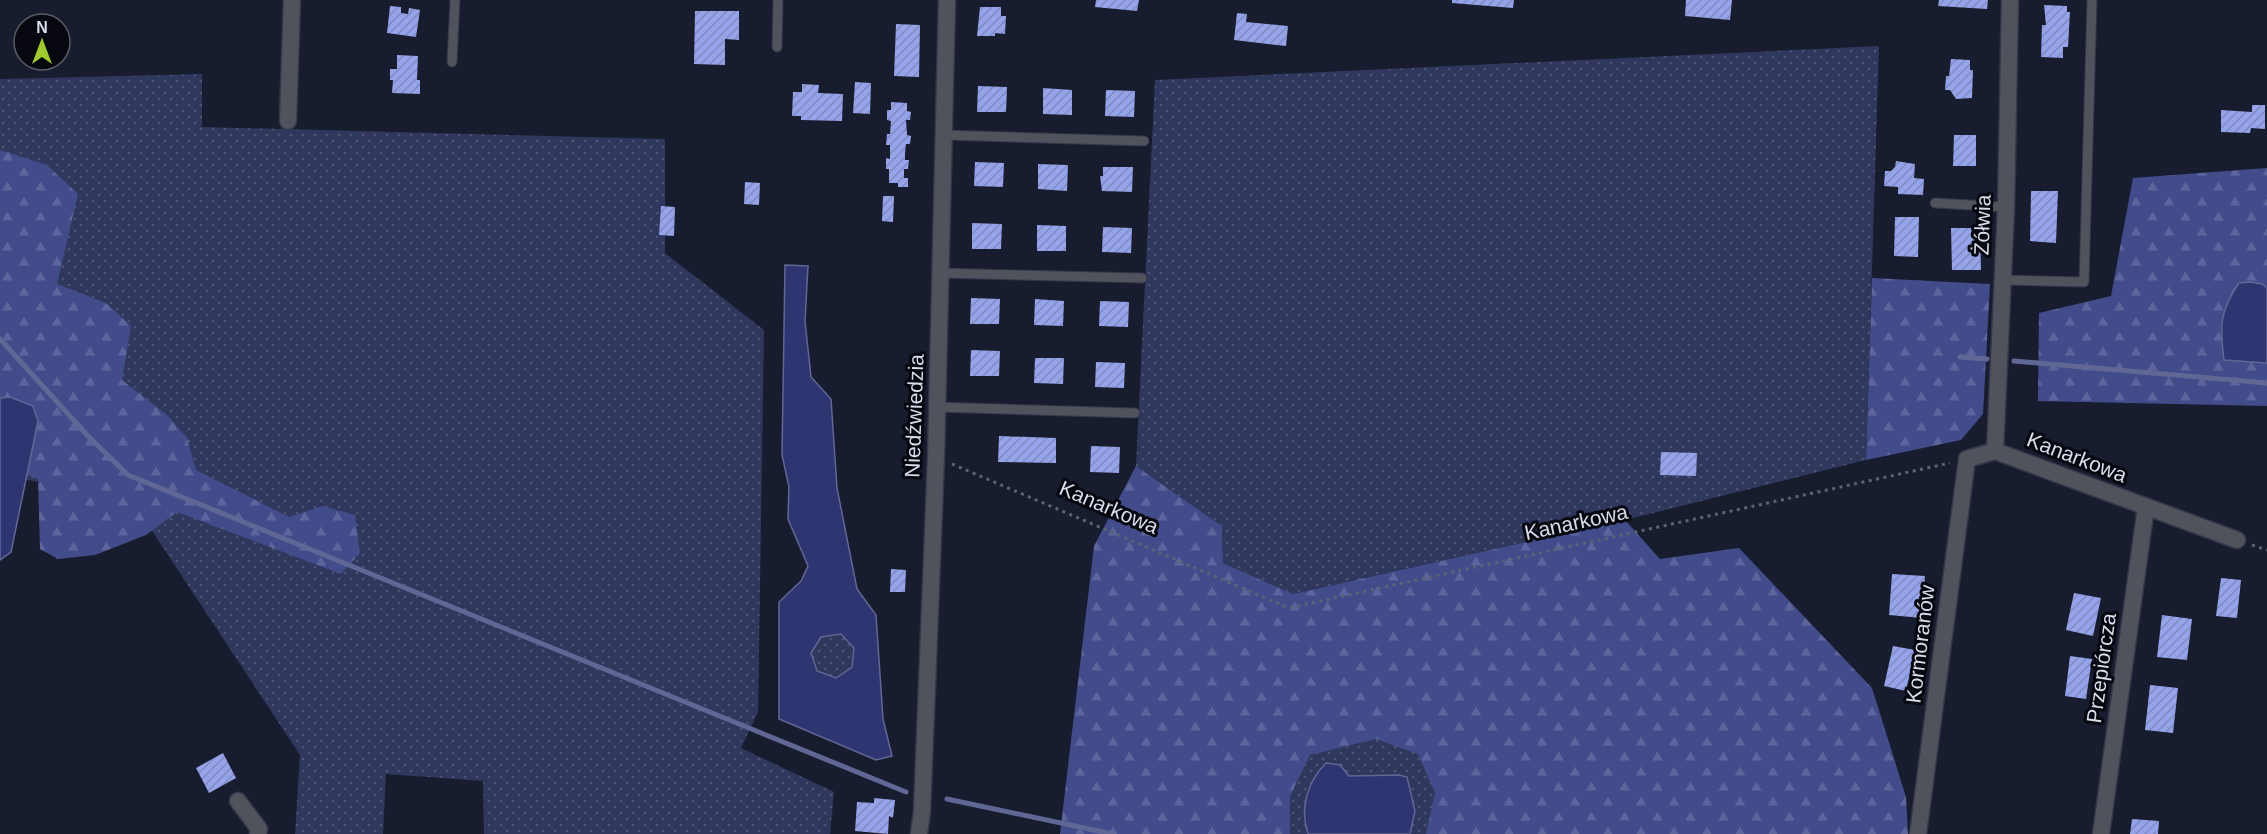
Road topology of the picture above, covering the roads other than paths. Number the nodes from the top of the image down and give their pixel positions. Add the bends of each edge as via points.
1 (292, 0) edge
2 (454, 0) edge
3 (777, 0) edge
4 (947, 0) edge
5 (2010, 0) edge
6 (2092, 0) edge
7 (777, 47) dead end
8 (452, 62) dead end
9 (288, 121) dead end
10 (944, 135) junction
11 (1144, 141) dead end
12 (1935, 203) dead end
13 (2006, 207) junction
14 (940, 273) junction
15 (1142, 278) dead end
16 (2003, 280) junction
17 (937, 407) junction
18 (1135, 413) dead end
19 (1995, 451) junction
20 (1967, 459) joint
21 (2146, 507) junction
22 (2238, 540) dead end
23 (238, 801) dead end
24 (258, 834) edge
25 (920, 834) edge
26 (1918, 834) edge
27 (2101, 834) edge

1 - 9 street
2 - 8 lane
3 - 7 lane
4 - 10 street, Niedźwiedzia
5 - 13 street, Żółwia
6 - 16 lane via 2084,282
10 - 11 lane
10 - 14 street, Niedźwiedzia
12 - 13 lane
13 - 16 street, Żółwia
14 - 15 lane
14 - 17 street, Niedźwiedzia
16 - 19 street, Żółwia
17 - 18 lane
17 - 25 street, Niedźwiedzia
19 - 20 street, Kanarkowa
19 - 21 street, Kanarkowa
20 - 26 street, Kormoranów
21 - 22 street, Kanarkowa
21 - 27 street, Przepiórcza
23 - 24 street via 259,829

